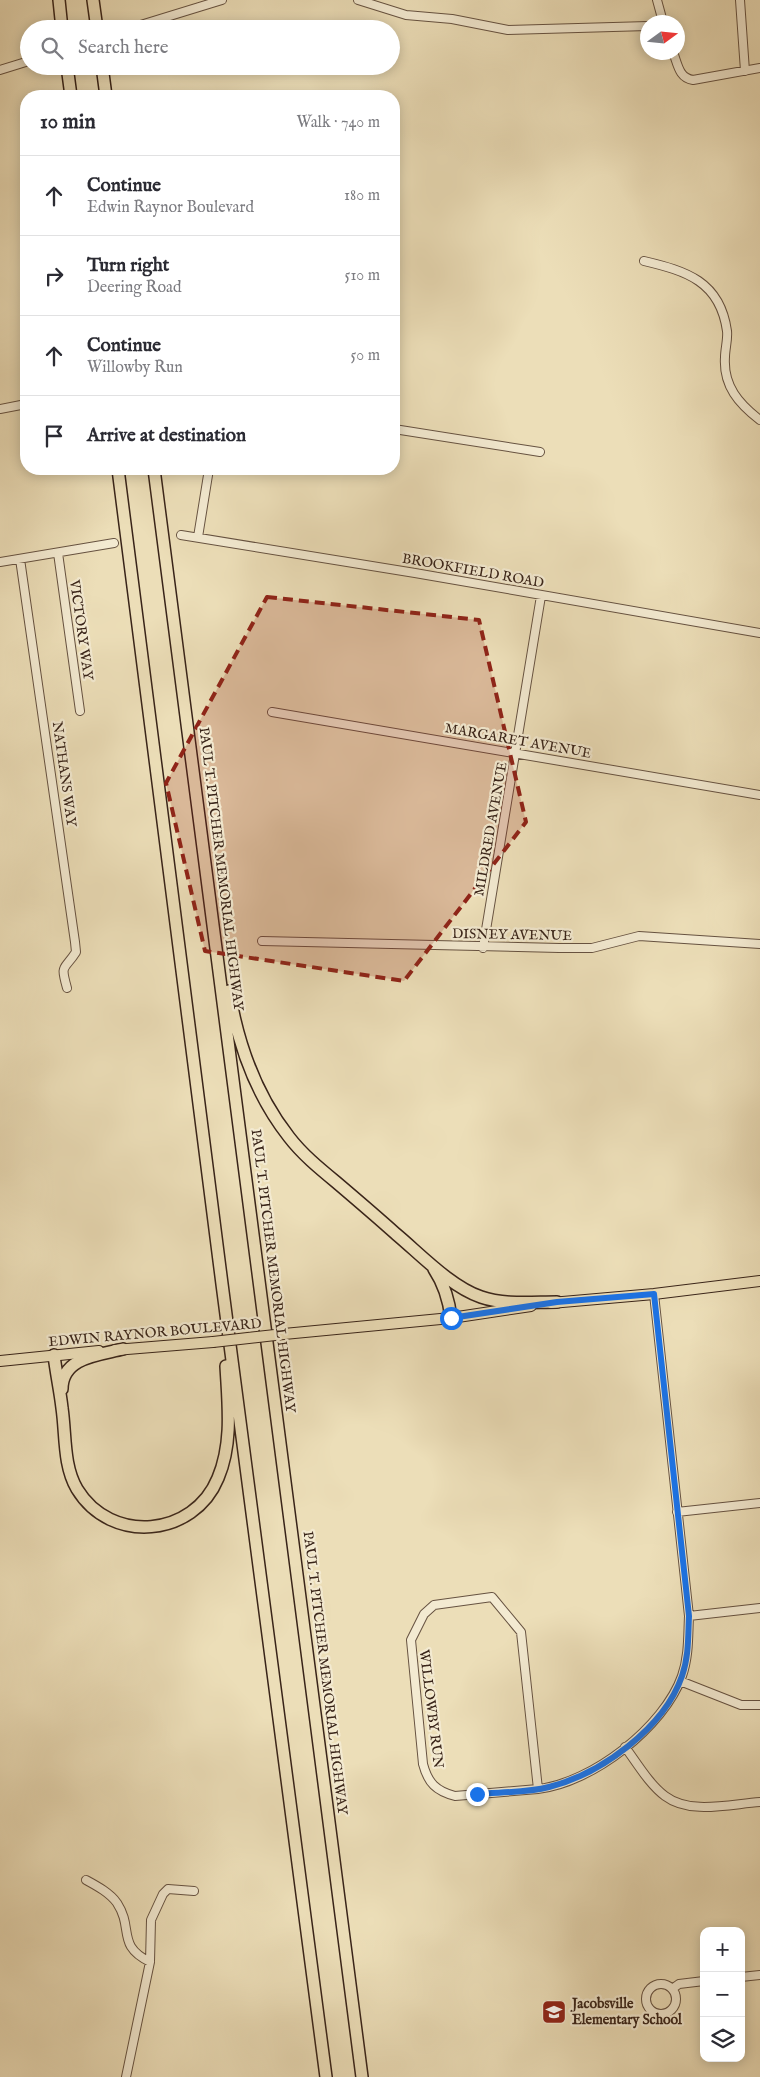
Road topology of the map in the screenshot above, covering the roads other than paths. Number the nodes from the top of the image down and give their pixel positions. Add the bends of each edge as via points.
1 (59, 0) edge
2 (93, 0) edge
3 (222, 0) edge
4 (358, 0) edge
5 (657, 0) edge
6 (740, 0) edge
7 (661, 15) edge
8 (61, 20) edge
9 (96, 20) edge
10 (157, 20) edge
11 (640, 26) edge
12 (676, 60) edge
13 (20, 63) edge
14 (760, 68) edge
15 (0, 70) edge
16 (745, 70) junction
17 (68, 75) edge
18 (103, 75) edge
19 (70, 90) edge
20 (105, 90) edge
21 (644, 261) dead end
22 (20, 405) edge
23 (0, 409) edge
24 (760, 420) edge
25 (400, 430) edge
26 (540, 452) dead end
27 (119, 475) edge
28 (155, 475) edge
29 (208, 475) edge
30 (181, 535) dead end
31 (198, 537) junction
32 (114, 543) dead end
33 (58, 553) junction
34 (20, 559) junction
35 (0, 562) edge
36 (541, 596) junction
37 (760, 633) edge
38 (80, 711) dead end
39 (272, 712) dead end
40 (187, 722) junction
41 (516, 753) junction
42 (760, 795) edge
43 (262, 941) dead end
44 (760, 944) edge
45 (483, 948) junction
46 (67, 988) dead end
47 (431, 1264) junction
48 (760, 1281) edge
49 (222, 1284) junction
50 (654, 1294) junction
51 (557, 1302) junction
52 (451, 1318) junction
53 (123, 1349) junction
54 (54, 1355) junction
55 (0, 1361) edge
56 (62, 1408) junction
57 (760, 1503) edge
58 (677, 1512) junction
59 (760, 1608) edge
60 (689, 1616) junction
61 (680, 1681) junction
62 (760, 1705) edge
63 (626, 1747) junction
64 (538, 1789) junction
65 (760, 1802) edge
66 (86, 1880) dead end
67 (194, 1891) dead end
68 (150, 1962) junction
69 (760, 1975) edge
70 (745, 1977) edge
71 (700, 1981) edge
72 (672, 1988) junction
73 (126, 2077) edge
74 (326, 2077) edge
75 (362, 2077) edge

1 - 8 highway
2 - 9 highway
3 - 10 street
4 - 11 street via 406,15 452,19 508,30
5 - 7 street
6 - 16 street
12 - 16 street via 686,79
13 - 15 street
14 - 16 street
17 - 19 highway
18 - 20 highway
21 - 24 street via 693,276 713,294 728,332 724,365 728,386 735,398
22 - 23 street
25 - 26 street
27 - 49 highway
28 - 40 highway, PAUL T. PITCHER MEMORIAL HIGHWAY
29 - 31 street
30 - 31 street, BROOKFIELD ROAD
31 - 36 street, BROOKFIELD ROAD
32 - 33 street
33 - 34 street
33 - 38 street, VICTORY WAY
34 - 35 street
34 - 46 street, NATHANS WAY via 75,942 76,952 62,971
36 - 37 street, BROOKFIELD ROAD
36 - 41 street, MILDRED AVENUE
39 - 41 street, MARGARET AVENUE
40 - 47 highway via 230,1000 251,1075 273,1116 311,1161
40 - 75 highway, PAUL T. PITCHER MEMORIAL HIGHWAY
41 - 42 street, MARGARET AVENUE
41 - 45 street, MILDRED AVENUE
43 - 45 street, DISNEY AVENUE
44 - 45 street, DISNEY AVENUE via 639,936 592,948
47 - 51 highway via 469,1293 483,1298 502,1302
47 - 52 highway via 444,1288
48 - 50 main road, EDWIN RAYNOR BOULEVARD
49 - 56 highway via 228,1420 225,1461 212,1493 187,1517 172,1524 138,1527 112,1520 88,1503 75,1485 67,1463
49 - 74 highway
50 - 51 main road, EDWIN RAYNOR BOULEVARD
50 - 58 street
51 - 52 main road, EDWIN RAYNOR BOULEVARD
52 - 53 main road, EDWIN RAYNOR BOULEVARD, bridge
53 - 54 main road, EDWIN RAYNOR BOULEVARD
53 - 56 highway via 71,1365 62,1382
54 - 55 main road, EDWIN RAYNOR BOULEVARD
54 - 56 highway
57 - 58 street
58 - 60 street
59 - 60 street
60 - 61 street via 688,1647
61 - 62 street via 741,1705
61 - 63 street via 657,1719
63 - 64 street via 596,1768 560,1784
63 - 65 street via 661,1792 681,1804 698,1808
64 - 64 street, WILLOWBY RUN via 455,1796 441,1792 429,1780 423,1764 410,1646 424,1614 434,1605 492,1597 521,1632
66 - 68 street via 117,1903 129,1946
67 - 68 street via 172,1889 163,1894 151,1920
68 - 73 street
69 - 70 street
71 - 72 street via 678,1984
72 - 72 street via 661,1984 650,1988 646,1998 650,2009 660,2014 671,2010 676,2000

